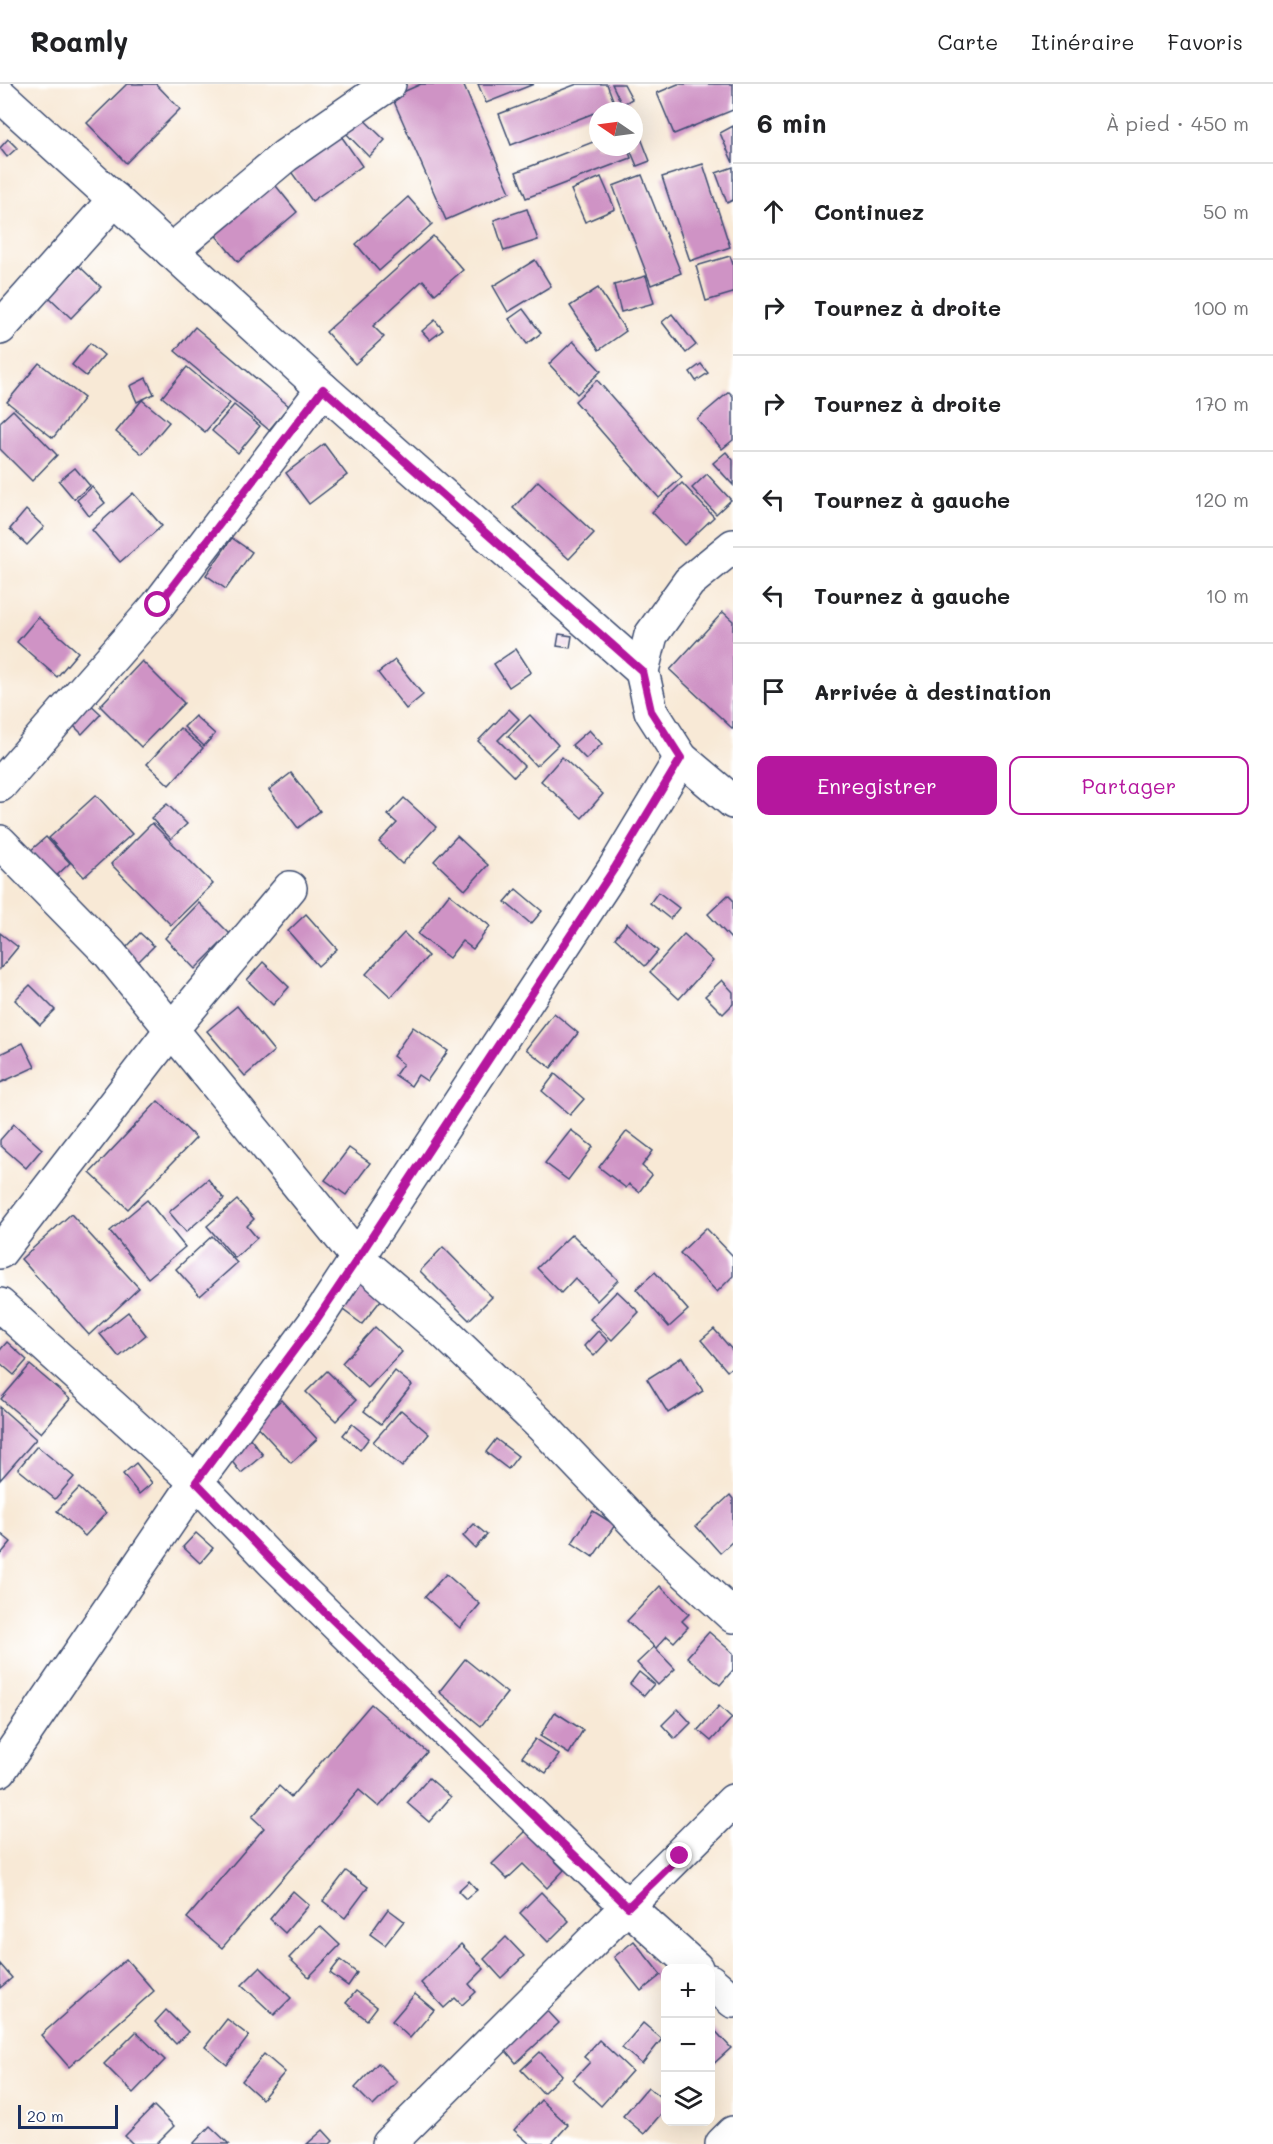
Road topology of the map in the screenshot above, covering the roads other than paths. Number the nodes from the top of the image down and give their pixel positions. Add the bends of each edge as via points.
1 (377, 88) edge
2 (0, 95) edge
3 (115, 200) junction
4 (171, 251) junction
5 (0, 328) edge
6 (323, 389) junction
7 (733, 546) edge
8 (642, 671) junction
9 (681, 758) junction
10 (0, 784) edge
11 (733, 802) edge
12 (0, 842) edge
13 (290, 888) dead end
14 (172, 1029) junction
15 (0, 1252) edge
16 (358, 1258) junction
17 (0, 1305) edge
18 (196, 1482) junction
19 (733, 1617) edge
20 (0, 1770) edge
21 (733, 1801) edge
22 (628, 1907) junction
23 (692, 1964) edge
24 (715, 1985) edge
25 (733, 2001) edge
26 (733, 2133) edge
27 (389, 2144) edge
28 (722, 2144) edge

1 - 4 street via 285,156
2 - 3 street
3 - 4 street
3 - 5 street
4 - 6 street
6 - 8 street
6 - 10 street via 158,605
7 - 8 street via 689,582 651,635
8 - 9 street via 651,711
9 - 11 street
9 - 16 street via 614,869
12 - 14 street via 110,954
13 - 14 street
14 - 15 street
14 - 16 street
16 - 18 street
16 - 19 street via 446,1334
17 - 18 street
18 - 20 street
18 - 22 street via 275,1564
21 - 22 street
22 - 23 street
22 - 27 street
24 - 25 street
26 - 28 street

